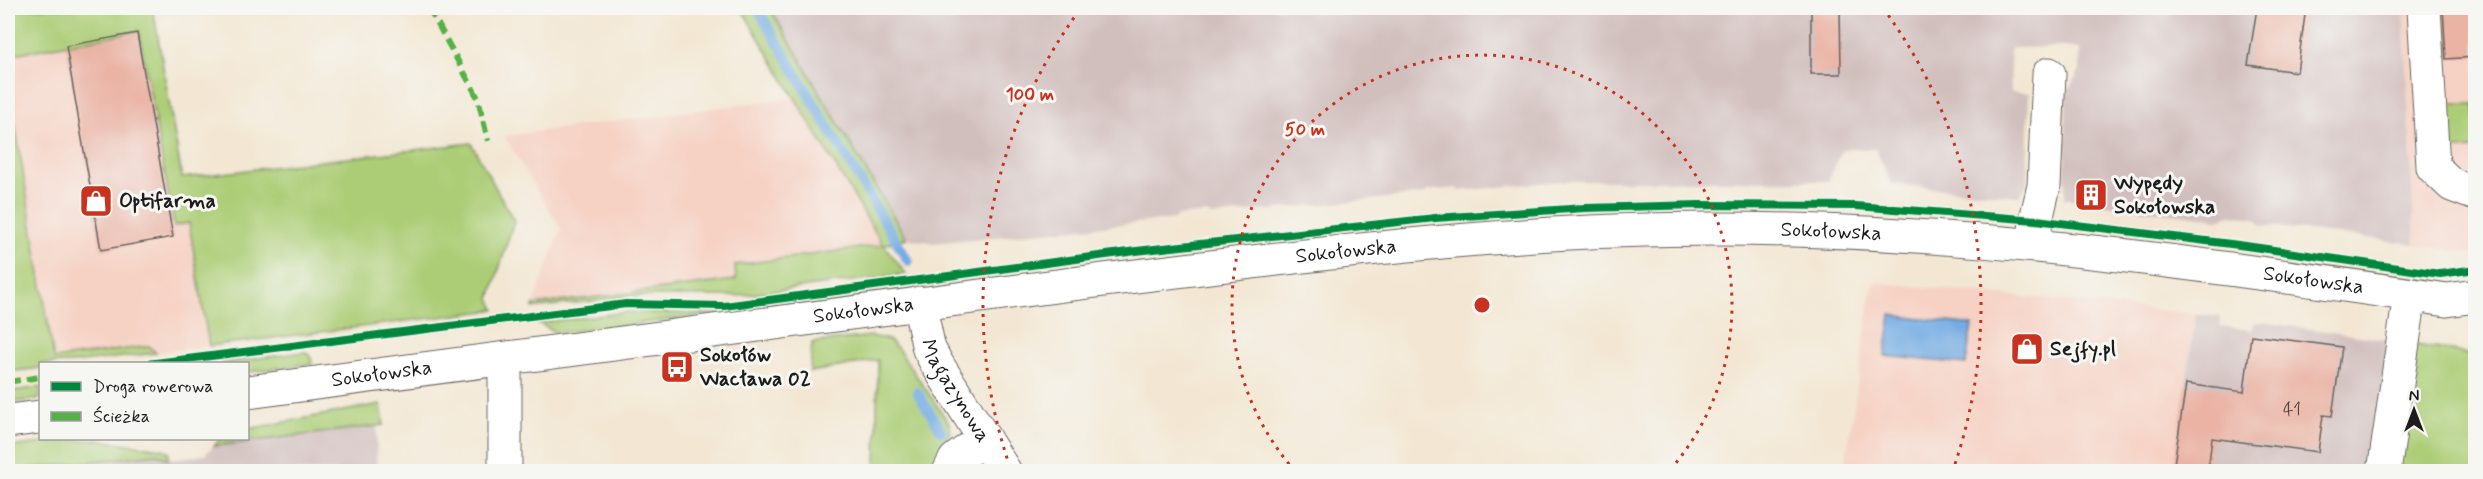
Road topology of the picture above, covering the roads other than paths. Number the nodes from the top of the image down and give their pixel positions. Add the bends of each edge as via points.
1 (2424, 8) edge
2 (2049, 74) dead end
3 (2475, 194) edge
4 (2034, 245) junction
5 (2410, 295) junction
6 (919, 303) junction
7 (2466, 304) edge
8 (505, 359) junction
9 (249, 392) edge
10 (39, 417) edge
11 (8, 421) edge
12 (984, 438) junction
13 (506, 471) edge
14 (950, 471) edge
15 (1005, 471) edge
16 (2384, 471) edge

1 - 3 street via 2433,167 2452,185
2 - 4 street via 2044,186
4 - 5 street, Sokołowska via 2155,258
4 - 6 street, Sokołowska via 1783,229 1503,237 1243,263
5 - 7 street, Sokołowska
5 - 16 street
6 - 8 street, Sokołowska
6 - 12 street, Magazynowa via 929,349
8 - 9 street, Sokołowska
8 - 13 street
10 - 11 street
12 - 14 street via 955,460
12 - 15 street, Magazynowa

